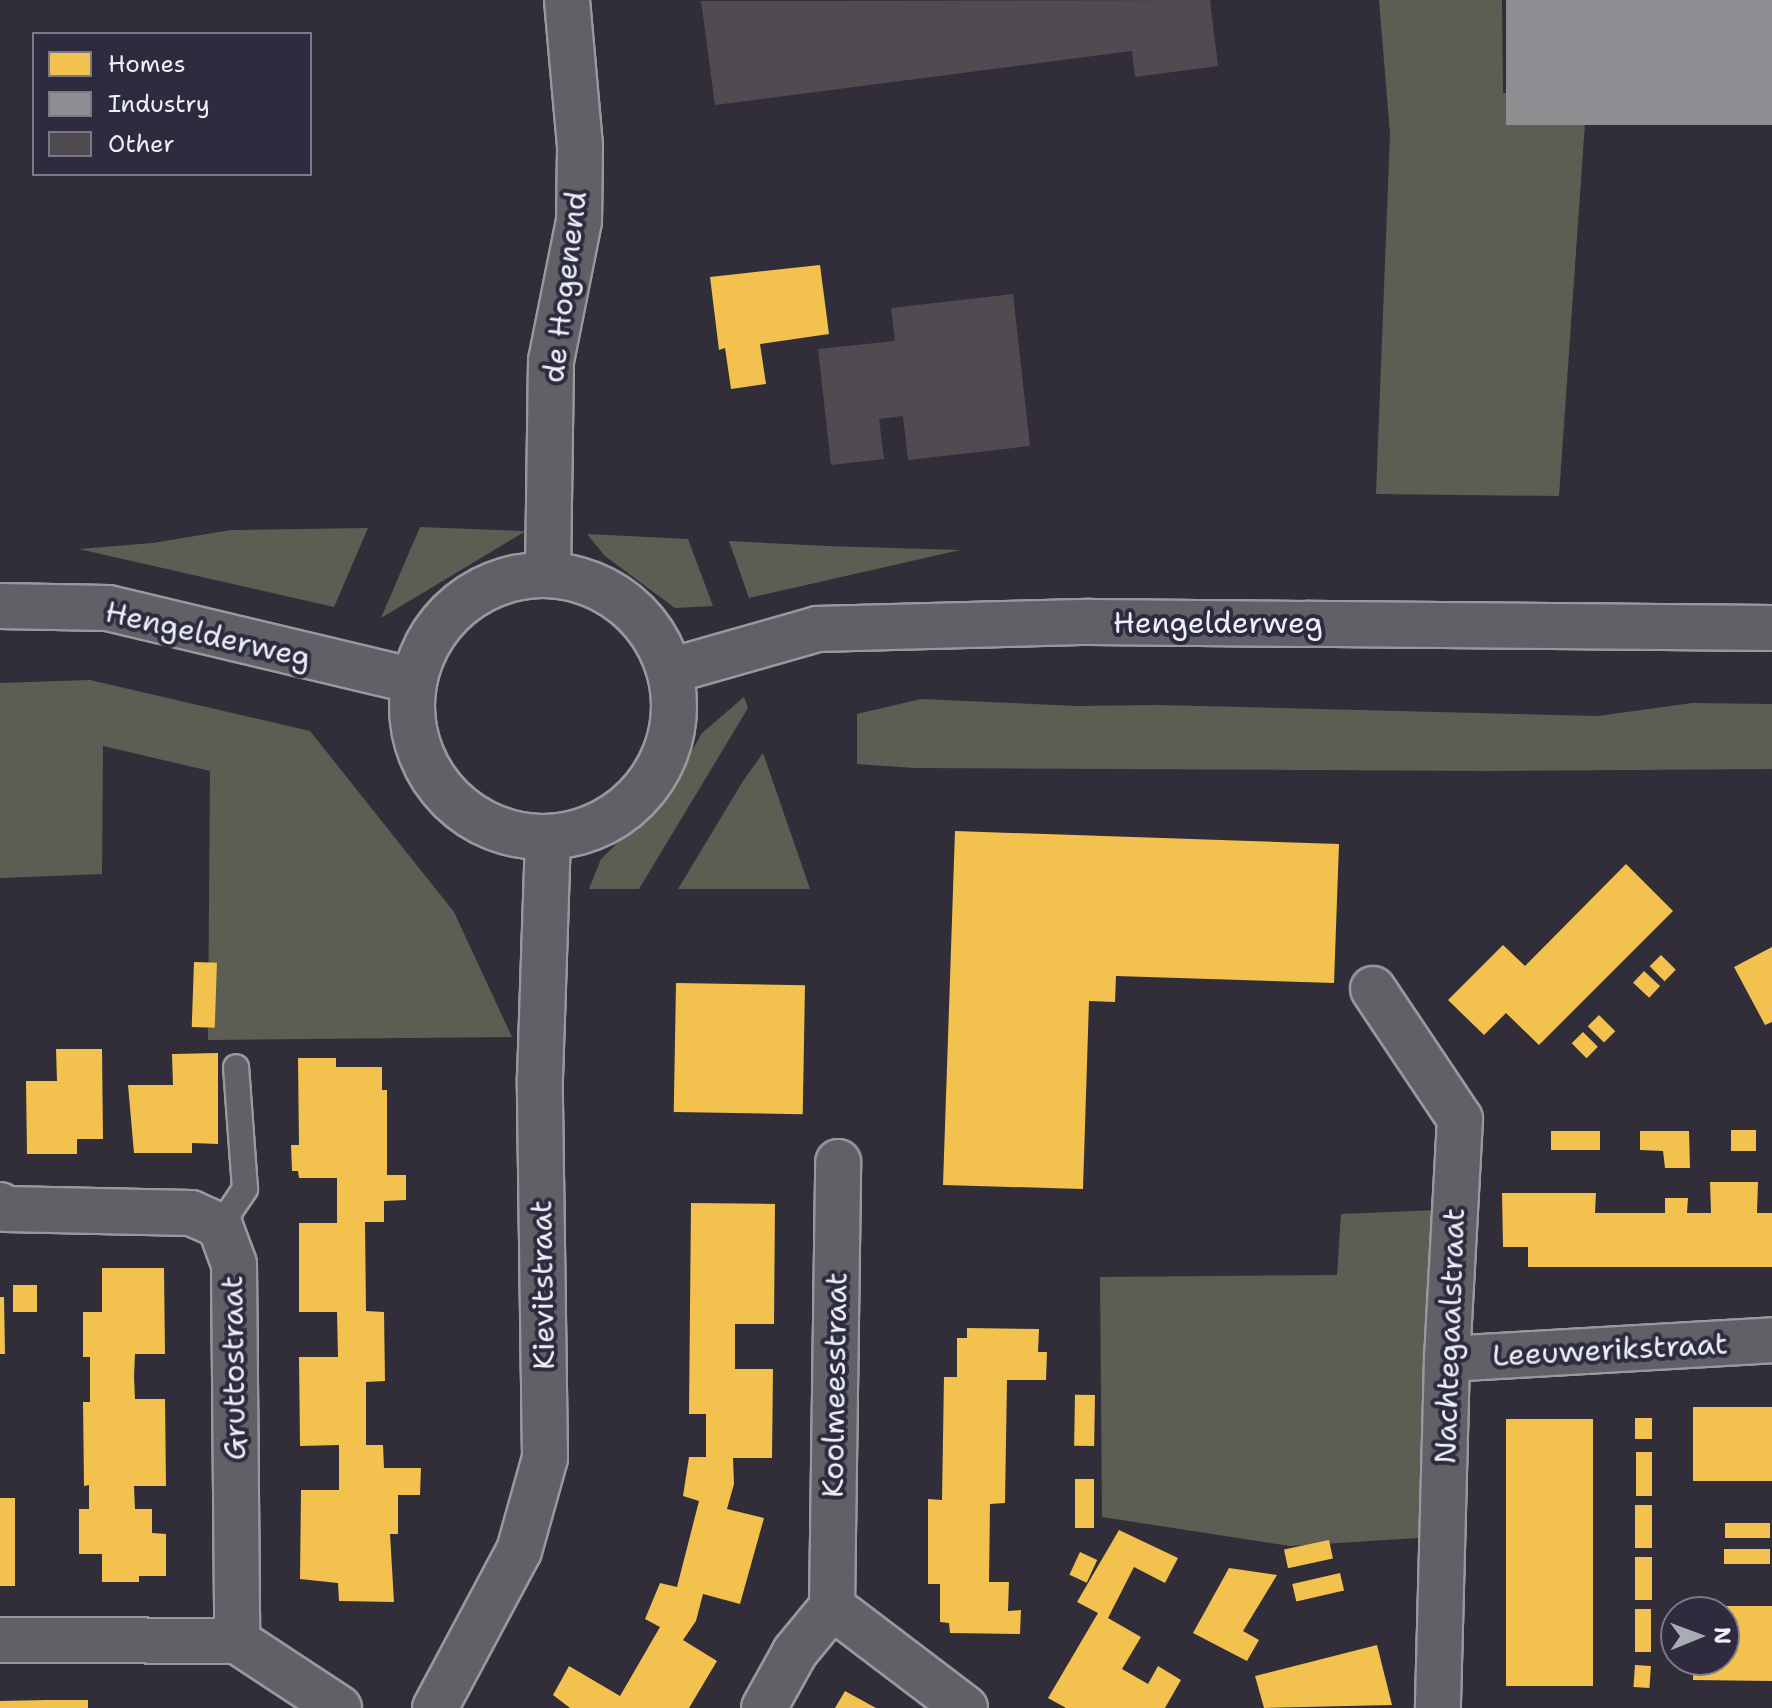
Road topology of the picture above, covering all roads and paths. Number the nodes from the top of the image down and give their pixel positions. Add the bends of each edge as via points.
1 (567, 0) edge
2 (548, 574) junction
3 (0, 606) edge
4 (1772, 628) edge
5 (670, 671) junction
6 (414, 681) junction
7 (548, 838) junction
8 (1373, 989) dead end
9 (236, 1067) dead end
10 (838, 1162) dead end
11 (0, 1205) edge
12 (220, 1226) junction
13 (1772, 1340) edge
14 (1447, 1359) junction
15 (832, 1607) junction
16 (0, 1640) edge
17 (237, 1641) junction
18 (339, 1708) edge
19 (435, 1708) edge
20 (764, 1708) edge
21 (965, 1708) edge
22 (1438, 1708) edge

1 - 2 street, de Hogenend via 580,146 579,221 551,361
2 - 5 street via 611,593 657,640
2 - 6 street via 511,578 476,592 448,615 427,645
3 - 6 street, Hengelderweg via 108,608
4 - 5 street, Hengelderweg via 1090,622 817,629
5 - 7 street via 675,711 668,750 649,784 622,812 587,831
6 - 7 street via 416,733 423,758 443,792 473,818 509,834
7 - 19 street, Kievitstraat via 540,1078 545,1458 519,1551
8 - 14 street, Nachtegaalstraat via 1460,1119
9 - 12 lane via 245,1189
10 - 15 street, Koolmeesstraat
11 - 12 street via 191,1213
12 - 17 street, Gruttostraat via 234,1264
13 - 14 street, Leeuwerikstraat
14 - 22 street, Nachtegaalstraat
15 - 20 street via 795,1652
15 - 21 street
16 - 17 street
17 - 18 street

